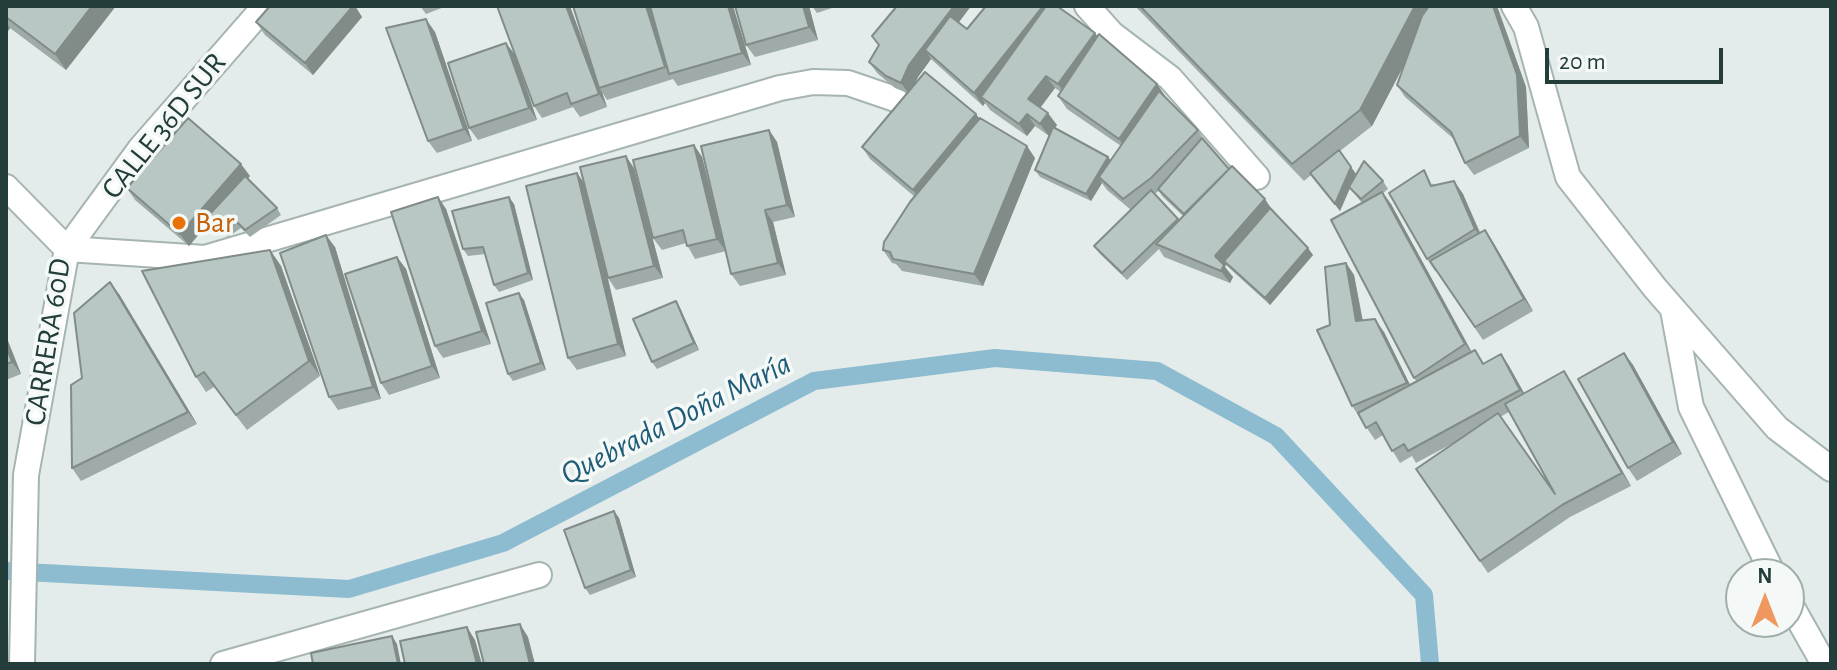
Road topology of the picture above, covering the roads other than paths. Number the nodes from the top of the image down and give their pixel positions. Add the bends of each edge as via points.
1 (265, 6) edge
2 (1087, 6) edge
3 (1514, 6) edge
4 (895, 99) edge
5 (1257, 177) dead end
6 (6, 187) edge
7 (67, 249) junction
8 (1672, 308) junction
9 (1831, 469) edge
10 (1765, 558) edge
11 (539, 575) dead end
12 (1805, 630) edge
13 (22, 664) edge
14 (223, 664) edge
15 (1824, 664) edge

1 - 7 street, CALLE 36D SUR via 140,149
2 - 5 street via 1112,34 1170,78
3 - 8 street via 1526,27 1568,177
4 - 7 street via 848,83 780,88 205,258
6 - 7 street, CARRERA 60D
7 - 13 street, CARRERA 60D via 26,475
8 - 9 street via 1777,428
8 - 10 street via 1691,407
11 - 14 street
12 - 15 street

